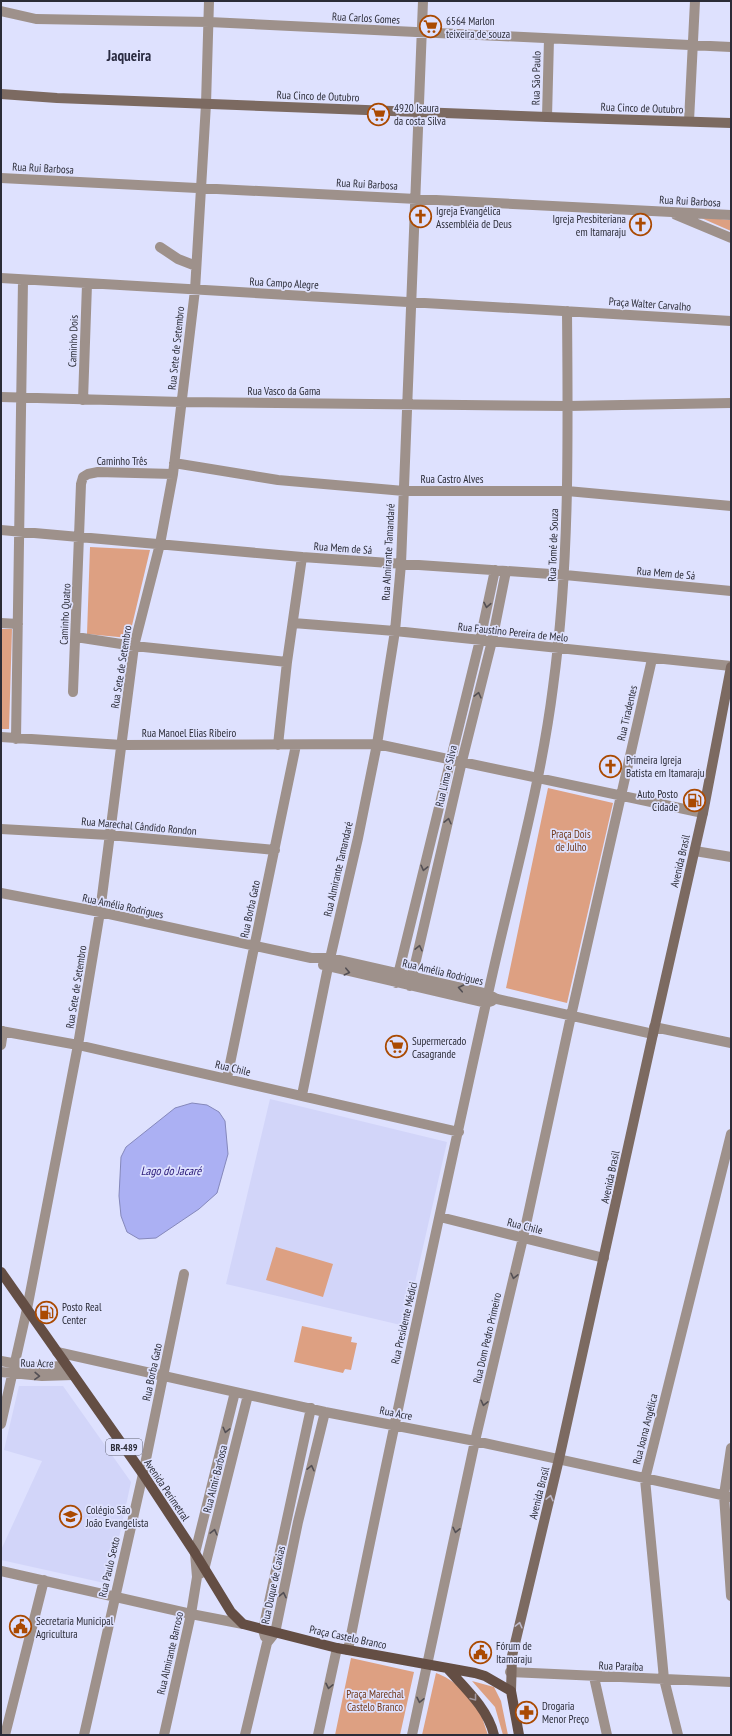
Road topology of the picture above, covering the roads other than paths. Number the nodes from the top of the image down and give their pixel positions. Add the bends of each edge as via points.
1 (209, 1) edge
2 (414, 1) edge
3 (695, 1) edge
4 (423, 6) edge
5 (1, 11) edge
6 (209, 22) junction
7 (422, 33) junction
8 (549, 39) junction
9 (692, 46) junction
10 (731, 47) edge
11 (1, 94) edge
12 (206, 104) junction
13 (420, 111) junction
14 (547, 117) junction
15 (689, 121) junction
16 (731, 122) edge
17 (1, 178) edge
18 (201, 186) junction
19 (415, 198) junction
20 (668, 212) junction
21 (731, 214) edge
22 (731, 238) edge
23 (160, 247) dead end
24 (196, 266) junction
25 (1, 278) edge
26 (24, 280) junction
27 (87, 284) junction
28 (195, 290) junction
29 (410, 301) junction
30 (567, 311) junction
31 (731, 321) edge
32 (1, 397) edge
33 (22, 399) junction
34 (83, 400) junction
35 (182, 402) junction
36 (731, 403) edge
37 (407, 404) junction
38 (568, 406) junction
39 (174, 463) junction
40 (173, 474) junction
41 (404, 491) junction
42 (567, 491) junction
43 (731, 506) edge
44 (1, 530) edge
45 (20, 530) junction
46 (80, 536) junction
47 (160, 544) junction
48 (302, 557) junction
49 (401, 564) junction
50 (495, 570) junction
51 (506, 571) junction
52 (565, 575) junction
53 (731, 591) edge
54 (293, 623) junction
55 (1, 624) edge
56 (18, 624) junction
57 (395, 631) junction
58 (76, 638) junction
59 (480, 640) junction
60 (492, 641) junction
61 (134, 646) junction
62 (558, 649) junction
63 (652, 659) junction
64 (287, 662) junction
65 (731, 667) edge
66 (73, 692) dead end
67 (1, 737) edge
68 (16, 738) junction
69 (378, 744) junction
70 (122, 745) junction
71 (278, 745) junction
72 (296, 745) junction
73 (451, 759) junction
74 (462, 761) junction
75 (538, 779) junction
76 (620, 796) junction
77 (703, 813) junction
78 (1, 829) edge
79 (109, 835) junction
80 (275, 850) junction
81 (694, 851) junction
82 (731, 857) edge
83 (1, 893) edge
84 (100, 912) junction
85 (255, 947) junction
86 (329, 963) junction
87 (397, 978) junction
88 (411, 982) junction
89 (487, 999) junction
90 (571, 1016) junction
91 (2, 1031) edge
92 (653, 1031) junction
93 (731, 1043) edge
94 (1, 1045) edge
95 (78, 1045) junction
96 (227, 1078) junction
97 (302, 1095) junction
98 (459, 1132) junction
99 (731, 1134) edge
100 (440, 1217) junction
101 (523, 1238) junction
102 (604, 1258) junction
103 (1, 1272) edge
104 (184, 1274) dead end
105 (27, 1309) junction
106 (57, 1352) junction
107 (1, 1361) edge
108 (14, 1363) junction
109 (66, 1366) junction
110 (1, 1372) edge
111 (12, 1375) junction
112 (73, 1375) junction
113 (163, 1376) junction
114 (235, 1392) junction
115 (248, 1395) junction
116 (311, 1408) junction
117 (325, 1412) junction
118 (1, 1424) edge
119 (393, 1425) junction
120 (475, 1441) junction
121 (731, 1448) edge
122 (559, 1459) junction
123 (142, 1474) junction
124 (645, 1479) junction
125 (727, 1496) edge
126 (286, 1519) junction
127 (298, 1522) junction
128 (195, 1553) junction
129 (1, 1571) edge
130 (201, 1573) junction
131 (44, 1580) junction
132 (115, 1596) junction
133 (731, 1596) edge
134 (191, 1614) junction
135 (244, 1624) junction
136 (263, 1630) junction
137 (276, 1633) junction
138 (267, 1643) junction
139 (337, 1648) junction
140 (348, 1650) junction
141 (427, 1665) junction
142 (448, 1668) junction
143 (510, 1672) junction
144 (594, 1677) junction
145 (664, 1679) junction
146 (731, 1682) edge
147 (511, 1691) junction
148 (5, 1735) edge
149 (84, 1735) edge
150 (164, 1735) edge
151 (245, 1735) edge
152 (318, 1735) edge
153 (412, 1735) edge
154 (494, 1735) edge
155 (519, 1735) edge
156 (606, 1735) edge
157 (678, 1735) edge

1 - 6 street, Rua Sete de Setembro
2 - 4 street
3 - 9 street
4 - 7 street, Rua Almirante Tamandaré
5 - 6 street, Rua Carlos Gomes via 36,19
6 - 7 street, Rua Carlos Gomes
6 - 12 street, Rua Sete de Setembro
7 - 8 street, Rua Carlos Gomes
7 - 13 street, Rua Almirante Tamandaré
8 - 9 street, Rua Carlos Gomes
8 - 14 street, Rua São Paulo
9 - 10 street, Rua Carlos Gomes
9 - 15 street
11 - 12 street, Rua Cinco de Outubro
12 - 13 street, Rua Cinco de Outubro
12 - 18 street, Rua Sete de Setembro
13 - 14 street, Rua Cinco de Outubro
13 - 19 street, Rua Almirante Tamandaré
14 - 15 street, Rua Cinco de Outubro
15 - 16 street, Rua Cinco de Outubro
17 - 18 street, Rua Rui Barbosa
18 - 19 street, Rua Rui Barbosa
18 - 24 street, Rua Sete de Setembro
19 - 20 street, Rua Rui Barbosa
19 - 29 street, Rua Almirante Tamandaré
20 - 21 street, Rua Rui Barbosa
20 - 22 street
23 - 24 street via 178,259
24 - 28 street, Rua Sete de Setembro
25 - 26 street, Rua Campo Alegre
26 - 27 street, Rua Campo Alegre
26 - 33 street
27 - 28 street, Rua Campo Alegre
27 - 34 street, Caminho Dois
28 - 29 street, Rua Campo Alegre
28 - 35 street, Rua Sete de Setembro
29 - 30 street, Rua Campo Alegre
29 - 37 street, Rua Almirante Tamandaré
30 - 31 street, Praça Walter Carvalho
30 - 38 street, Rua Tomé de Souza
32 - 33 street, Rua Vasco da Gama
33 - 34 street, Rua Vasco da Gama
33 - 45 street
34 - 35 street, Rua Vasco da Gama
35 - 37 street, Rua Vasco da Gama
35 - 39 street, Rua Sete de Setembro
36 - 38 street
37 - 38 street, Rua Vasco da Gama
37 - 41 street, Rua Almirante Tamandaré
38 - 42 street, Rua Tomé de Souza
39 - 40 street, Rua Sete de Setembro
39 - 41 street, Rua Castro Alves via 278,480
40 - 46 street, Caminho Três via 98,472 83,477
40 - 47 street, Rua Sete de Setembro
41 - 42 street, Rua Castro Alves
41 - 49 street, Rua Almirante Tamandaré
42 - 43 street, Rua Castro Alves
42 - 52 street, Rua Tomé de Souza
44 - 45 street, Rua Mem de Sá
45 - 46 street, Rua Mem de Sá
45 - 56 street
46 - 47 street, Rua Mem de Sá
46 - 58 street, Caminho Quatro
47 - 48 street, Rua Mem de Sá
47 - 61 street, Rua Sete de Setembro
48 - 49 street, Rua Mem de Sá
48 - 54 street
49 - 50 street, Rua Mem de Sá
49 - 57 street, Rua Almirante Tamandaré
50 - 51 street, Rua Mem de Sá
50 -> 59 street, Rua Lima e Silva
51 - 52 street, Rua Mem de Sá
51 - 60 street, Rua Lima e Silva
52 - 53 street, Rua Mem de Sá
52 - 62 street, Rua Tomé de Souza
54 - 57 street, Rua Faustino Pereira de Melo
54 - 64 street
55 - 56 street
56 - 68 street
57 - 59 street, Rua Faustino Pereira de Melo
57 - 69 street, Rua Almirante Tamandaré
58 - 61 street
58 - 66 street, Caminho Quatro
59 - 60 street, Rua Faustino Pereira de Melo
59 - 73 street, Rua Lima e Silva
60 - 62 street, Rua Faustino Pereira de Melo
74 -> 60 street, Rua Lima e Silva
61 - 64 street
61 - 70 street, Rua Sete de Setembro
62 - 63 street, Rua Faustino Pereira de Melo
62 - 75 street, Rua Tomé de Souza
63 - 65 street, Rua Faustino Pereira de Melo
63 - 76 street, Rua Tiradentes
64 - 71 street
65 - 77 street, Avenida Brasil
67 - 68 street, Rua Manoel Elias Ribeiro
68 - 70 street, Rua Manoel Elias Ribeiro
69 - 72 street, Rua Manoel Elias Ribeiro
69 - 73 street, Rua Manoel Elias Ribeiro
69 - 86 street, Rua Almirante Tamandaré
70 - 71 street, Rua Manoel Elias Ribeiro
70 - 79 street, Rua Sete de Setembro
71 - 72 street, Rua Manoel Elias Ribeiro
72 - 80 street, Rua Borba Gato
73 - 74 street, Rua Manoel Elias Ribeiro
73 -> 87 street, Rua Lima e Silva
74 - 75 street, Rua Manoel Elias Ribeiro
88 -> 74 street, Rua Lima e Silva
75 - 76 street
75 - 89 street
76 - 77 street
76 - 90 street
77 - 81 street, Avenida Brasil
78 - 79 street, Rua Marechal Cândido Rondon
79 - 80 street, Rua Marechal Cândido Rondon
79 - 84 street, Rua Sete de Setembro
80 - 85 street, Rua Borba Gato
81 - 82 street
81 - 92 street, Avenida Brasil
83 - 84 street, Rua Amélia Rodrigues
84 - 85 street, Rua Amélia Rodrigues
84 - 95 street, Rua Sete de Setembro
85 - 86 street, Rua Amélia Rodrigues
85 - 96 street, Rua Borba Gato
86 - 87 street, Rua Amélia Rodrigues
86 - 97 street, Rua Almirante Tamandaré
87 - 88 street, Rua Amélia Rodrigues
88 - 89 street, Rua Amélia Rodrigues
89 - 90 street, Rua Amélia Rodrigues
89 - 98 street, Rua Presidente Médici
90 - 92 street
90 - 101 street, Rua Dom Pedro Primeiro
91 - 94 street
91 - 95 street, Rua Chile
92 - 93 street
92 - 102 street, Avenida Brasil
95 - 96 street, Rua Chile
95 - 105 street, Rua Sete de Setembro
96 - 97 street, Rua Chile
97 - 98 street, Rua Chile
98 - 100 street, Rua Presidente Médici
99 - 124 street, Rua Joana Angélica
100 - 101 street, Rua Chile
100 - 119 street, Rua Presidente Médici
101 - 102 street, Rua Chile
101 -> 120 street, Rua Dom Pedro Primeiro
102 - 122 street, Avenida Brasil
103 - 105 main road, Avenida Perimetral / BR-489
104 - 113 street, Rua Borba Gato
105 - 106 main road, Avenida Perimetral / BR-489
105 - 108 street, Rua Sete de Setembro
106 - 109 main road, Avenida Perimetral / BR-489
106 - 113 street, Rua Acre
107 - 108 street, Rua Acre
108 - 109 street, Rua Acre
108 - 111 street, Rua Sete de Setembro
109 - 112 main road, Avenida Perimetral / BR-489
110 - 111 street, Rua Acre
111 -> 112 street, Rua Acre
111 - 118 street, Rua Sete de Setembro
112 - 123 main road, Avenida Perimetral / BR-489
113 - 114 street, Rua Acre
113 - 123 street, Rua Borba Gato
114 - 115 street, Rua Acre
114 -> 128 street, Rua Almir Barbosa
115 - 116 street, Rua Acre
130 -> 115 street, Rua Almir Barbosa
116 - 117 street, Rua Acre
116 - 126 street, Rua Duque de Caxias
117 - 119 street, Rua Acre
127 -> 117 street, Rua Duque de Caxias
119 - 120 street, Rua Acre
119 - 140 street, Rua Presidente Médici
120 - 122 street, Rua Acre
120 -> 141 street, Rua Dom Pedro Primeiro
121 - 125 street
122 - 124 street, Rua Acre
143 -> 122 street, Avenida Brasil
123 - 128 main road, Avenida Perimetral / BR-489
123 - 132 street, Rua Paulo Sexto
124 - 125 street, Rua Acre
124 - 145 street, Rua Joana Angélica
125 - 133 street
126 - 127 street
126 - 136 street, Rua Duque de Caxias
137 -> 127 street, Rua Duque de Caxias
128 - 130 main road, Avenida Perimetral / BR-489
129 - 131 street
130 - 134 street, Rua Almirante Barroso
130 - 135 main road, Avenida Perimetral / BR-489 via 231,1612
131 - 132 street
131 - 148 street
132 - 134 street
132 - 149 street, Rua Paulo Sexto
134 - 135 street
134 - 150 street, Rua Almirante Barroso
135 - 136 main road, Praça Castelo Branco / BR-489
136 - 137 main road, Praça Castelo Branco / BR-489
136 - 138 street, Rua Duque de Caxias
137 - 138 street, Rua Duque de Caxias
137 - 139 main road, Praça Castelo Branco / BR-489
138 - 151 street
139 - 140 main road, Praça Castelo Branco / BR-489
139 -> 152 street
140 - 141 main road, Praça Castelo Branco / BR-489
141 - 142 main road, Praça Castelo Branco / BR-489
141 -> 153 street
142 - 147 main road, BR-489 via 486,1676
142 -> 154 main road via 478,1704
143 - 144 street, Rua Paraíba
143 - 147 street, Avenida Brasil
144 - 145 street, Rua Paraíba
144 - 156 street
145 - 146 street, Rua Paraíba
145 - 157 street, Rua Joana Angélica
147 - 155 main road

